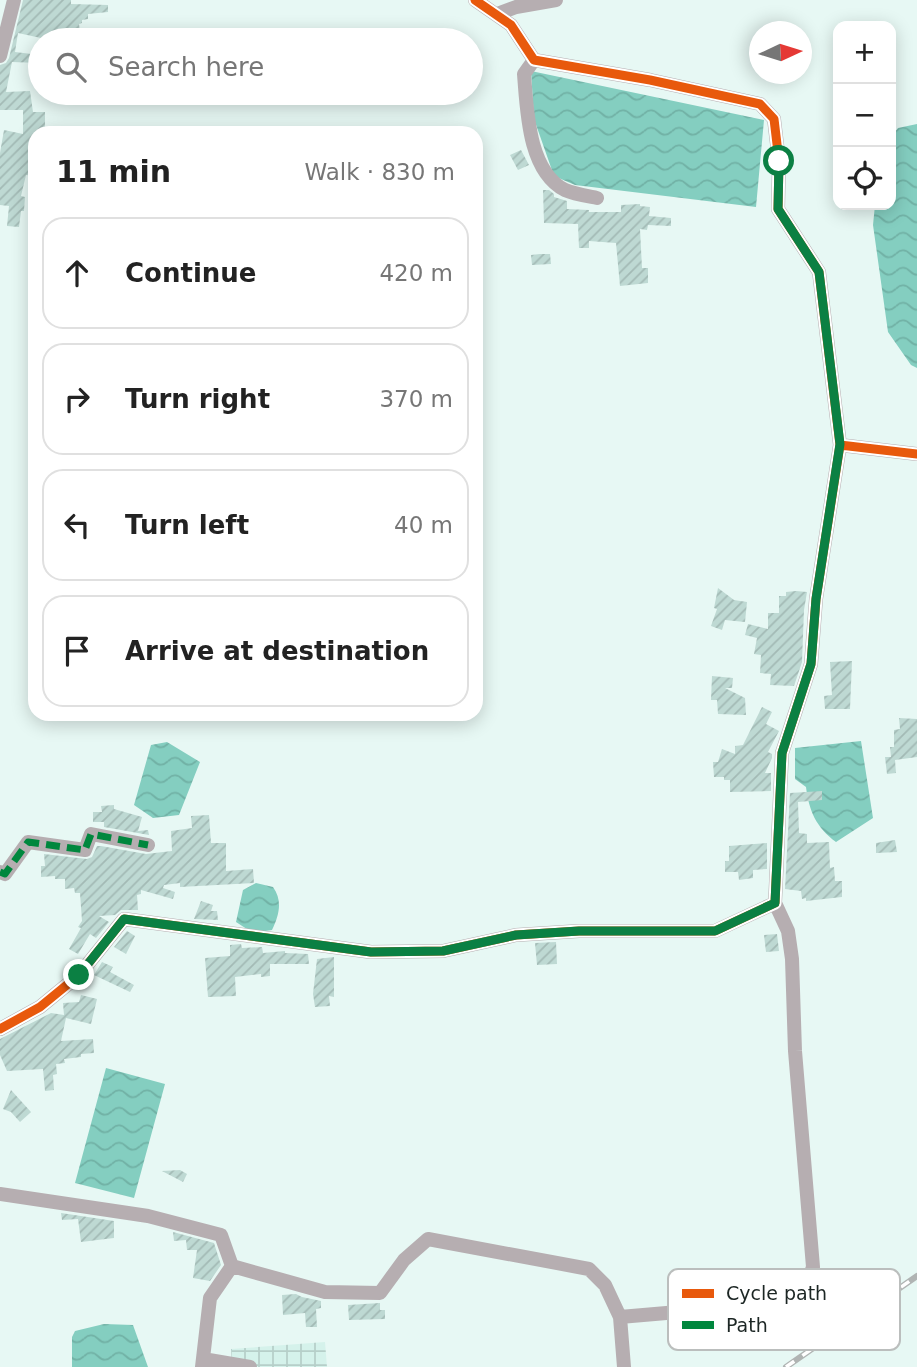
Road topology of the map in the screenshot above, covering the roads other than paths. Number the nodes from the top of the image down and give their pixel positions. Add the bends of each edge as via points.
1 (14, 0) edge
2 (475, 0) edge
3 (556, 0) edge
4 (497, 14) junction
5 (0, 55) edge
6 (534, 60) junction
7 (597, 198) dead end
8 (840, 444) junction
9 (917, 454) edge
10 (148, 845) dead end
11 (0, 872) edge
12 (775, 903) junction
13 (0, 1029) edge
14 (0, 1194) edge
15 (232, 1266) junction
16 (813, 1269) edge
17 (668, 1313) edge
18 (620, 1317) junction
19 (202, 1363) edge
20 (250, 1367) edge
21 (624, 1367) edge

1 - 5 street
2 - 4 street
3 - 4 street
4 - 6 street via 511,25
6 - 7 street via 524,74 529,128 544,172 565,190
6 - 8 street via 760,104 774,119 778,209 819,272
8 - 9 street
8 - 12 street via 816,599 811,664 782,753
10 - 11 street via 91,834 85,850 28,842 5,874
12 - 13 street via 715,931 516,935 443,951 371,952 124,919 79,975 40,1007
12 - 16 street via 788,931 792,959
14 - 15 street via 148,1216 221,1236
15 - 18 street via 325,1292 380,1293 404,1260 428,1239 589,1269 606,1285
15 - 19 street via 210,1298
17 - 18 street
18 - 21 street
19 - 20 street

